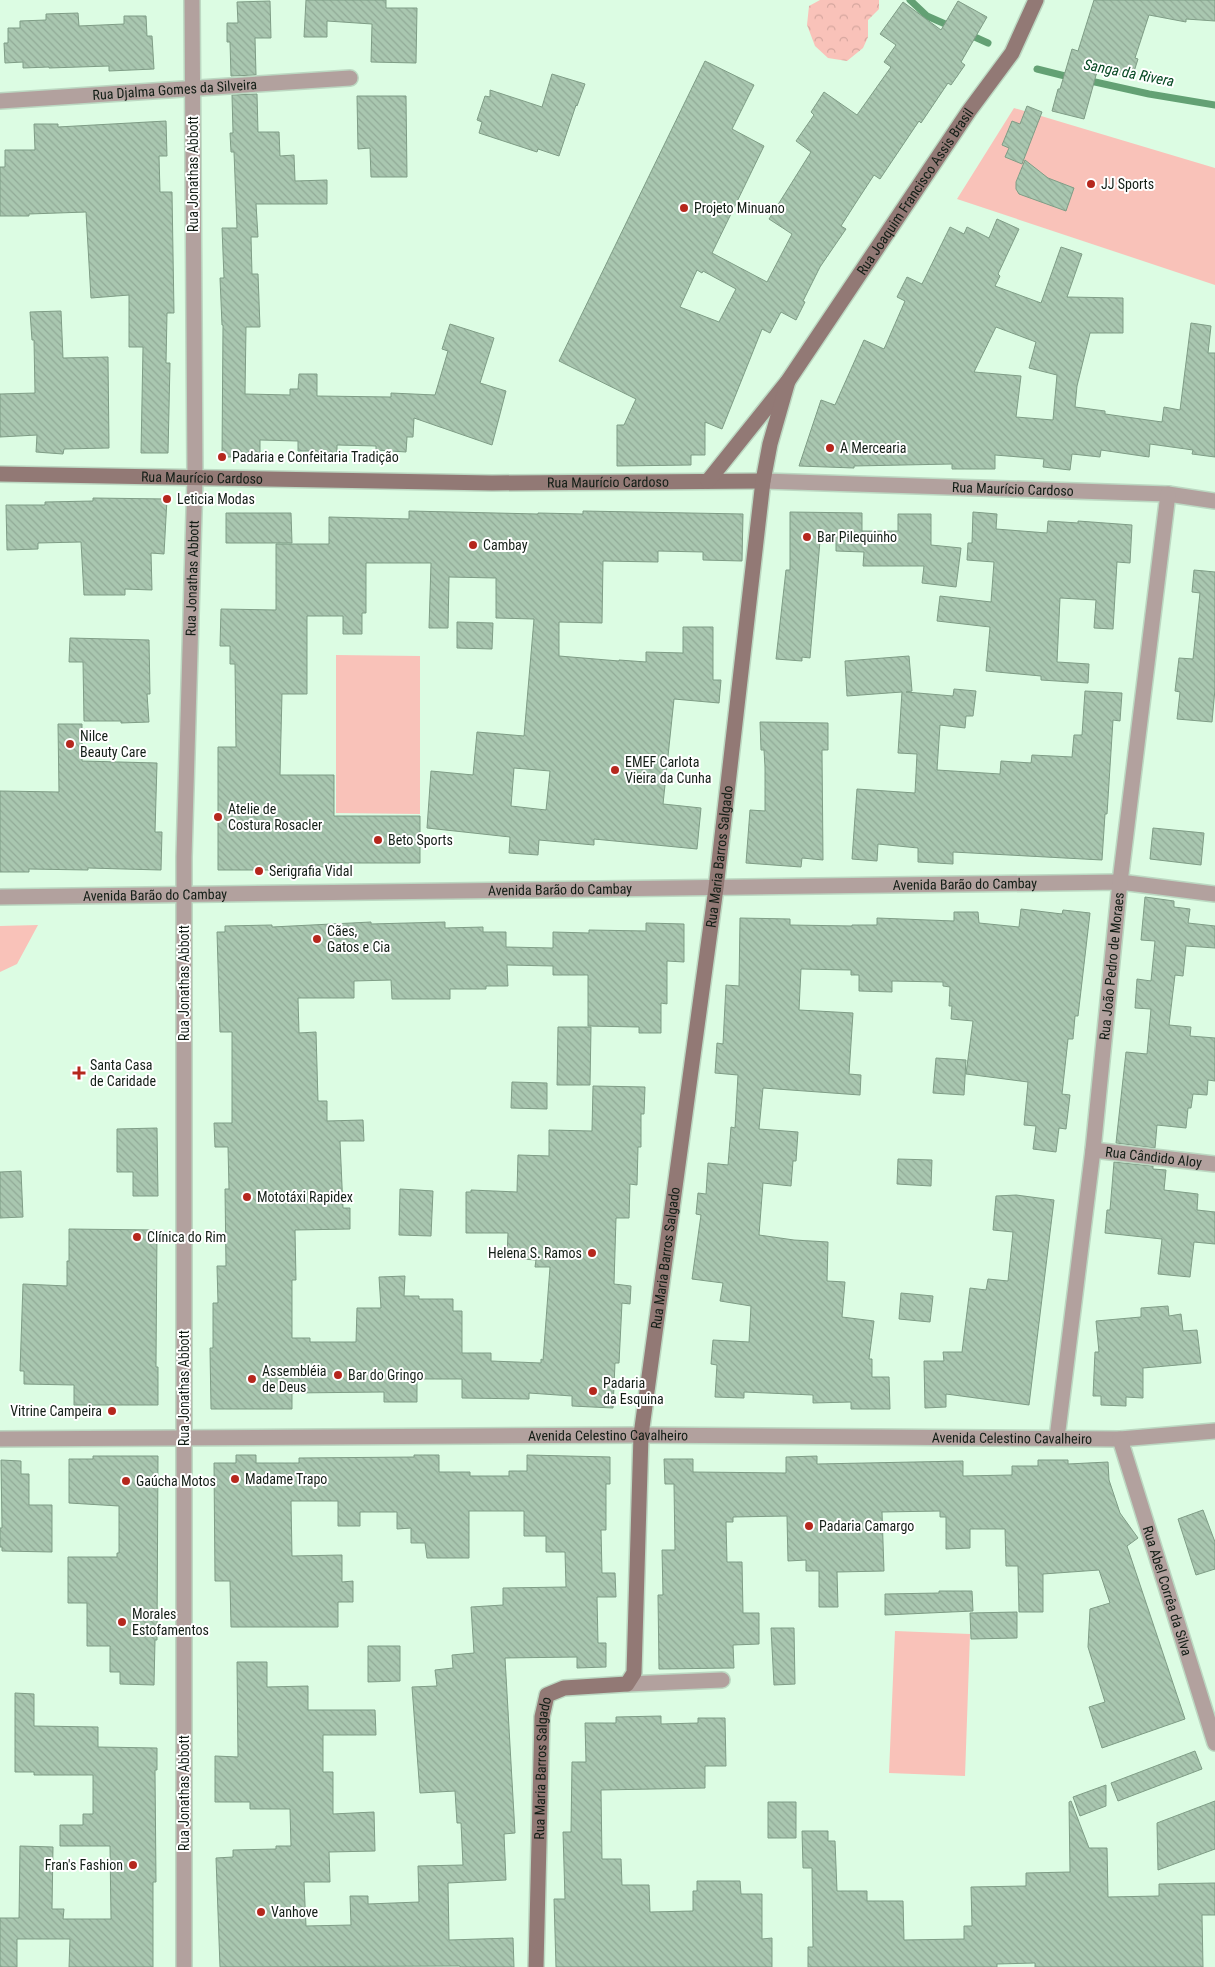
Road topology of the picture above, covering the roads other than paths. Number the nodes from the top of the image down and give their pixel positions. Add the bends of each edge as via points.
1 (192, 0) edge
2 (1036, 0) edge
3 (350, 78) dead end
4 (192, 88) junction
5 (0, 101) edge
6 (788, 381) junction
7 (0, 474) edge
8 (195, 478) junction
9 (708, 481) junction
10 (762, 481) junction
11 (1168, 494) junction
12 (1215, 501) edge
13 (1120, 882) junction
14 (716, 888) junction
15 (1215, 894) edge
16 (184, 896) junction
17 (0, 897) edge
18 (1093, 1150) junction
19 (1215, 1164) edge
20 (1215, 1431) edge
21 (641, 1435) junction
22 (1056, 1438) junction
23 (0, 1439) edge
24 (184, 1439) junction
25 (1120, 1439) junction
26 (722, 1680) dead end
27 (627, 1684) junction
28 (1215, 1743) edge
29 (184, 1967) edge
30 (536, 1967) edge

1 - 4 street, Rua Jonathas Abbott
2 - 6 street, Rua Joaquim Francisco Assis Brasil via 1012,53 969,111
3 - 4 street, Rua Djalma Gomes da Silveira
4 - 5 street, Rua Djalma Gomes da Silveira
4 - 8 street, Rua Jonathas Abbott
6 - 9 street, Rua Joaquim Francisco Assis Brasil
6 - 10 street, Rua Joaquim Francisco Assis Brasil
7 - 8 street, Rua Maurício Cardoso
8 - 9 street, Rua Maurício Cardoso via 492,483
8 - 16 street, Rua Jonathas Abbott
9 - 10 street, Rua Maurício Cardoso
10 - 11 street, Rua Maurício Cardoso
10 - 14 street, Rua Maria Barros Salgado
11 - 12 street, Rua Maurício Cardoso
11 - 13 street, Rua João Pedro de Moraes
13 - 14 street, Avenida Barão do Cambay
13 - 15 street, Avenida Barão do Cambay
13 - 18 street, Rua João Pedro de Moraes
14 - 16 street, Avenida Barão do Cambay
14 - 21 street, Rua Maria Barros Salgado
16 - 17 street, Avenida Barão do Cambay
16 - 24 street, Rua Jonathas Abbott
18 - 19 street, Rua Cândido Aloy
18 - 22 street, Rua João Pedro de Moraes
20 - 25 street, Avenida Celestino Cavalheiro
21 - 22 street, Avenida Celestino Cavalheiro
21 - 24 street, Avenida Celestino Cavalheiro
21 - 27 street, Rua Maria Barros Salgado via 634,1673
22 - 25 street, Avenida Celestino Cavalheiro
23 - 24 street, Avenida Celestino Cavalheiro
24 - 29 street, Rua Jonathas Abbott
25 - 28 street, Rua Abel Corrêa da Silva
26 - 27 street
27 - 30 street, Rua Maria Barros Salgado via 564,1688 547,1695 542,1717

